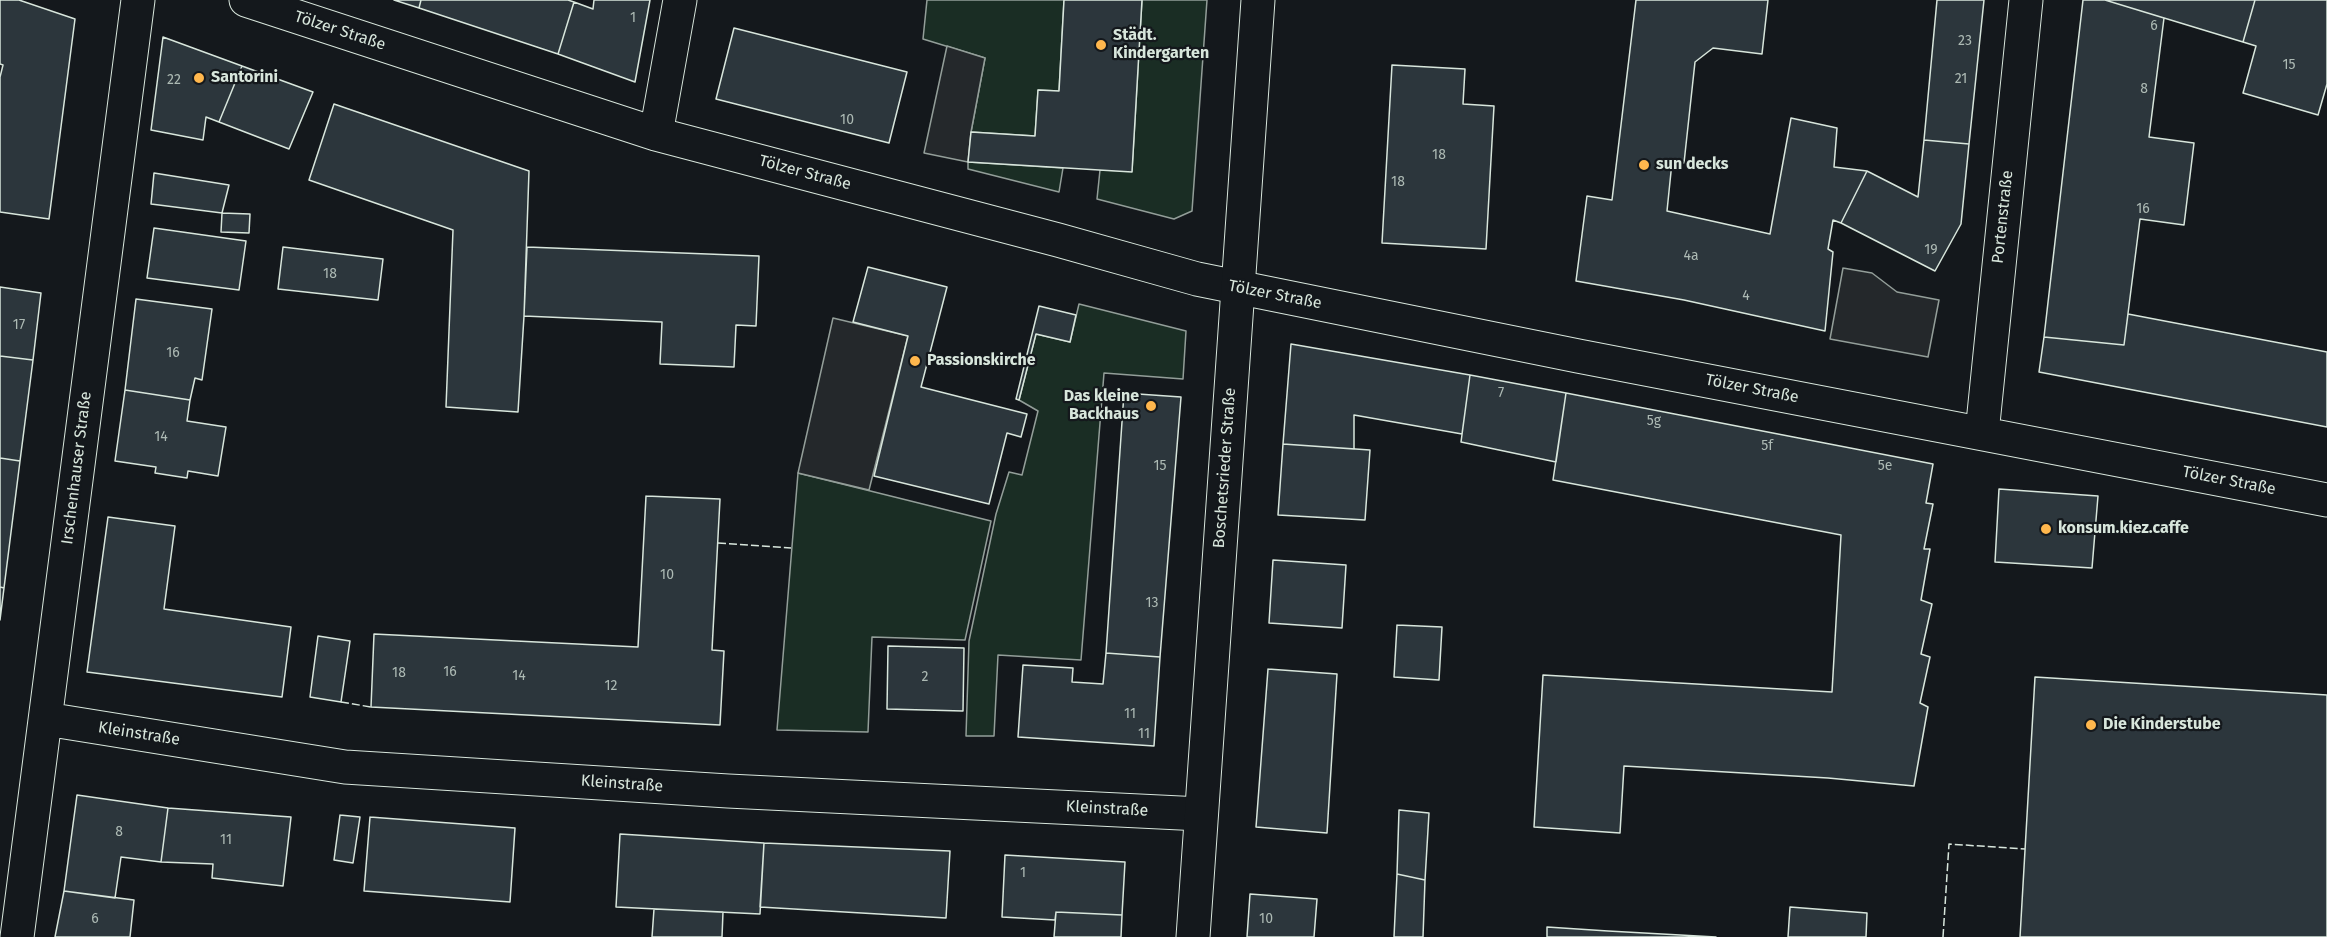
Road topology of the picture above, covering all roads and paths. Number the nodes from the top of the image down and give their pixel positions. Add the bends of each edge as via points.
1 (138, 0) edge
2 (680, 0) edge
3 (1258, 0) edge
4 (2026, 0) edge
5 (264, 3) edge
6 (656, 134) junction
7 (1238, 288) junction
8 (1982, 433) junction
9 (2327, 500) edge
10 (46, 719) junction
11 (1201, 814) junction
12 (17, 937) edge
13 (1193, 937) edge

1 - 10 street, Irschenhauser Straße
2 - 6 street
3 - 7 street, Boschetsrieder Straße
4 - 8 street, Portenstraße
5 - 6 street, Tölzer Straße
6 - 7 street, Tölzer Straße
7 - 8 street, Tölzer Straße
7 - 11 street, Boschetsrieder Straße
8 - 9 street, Tölzer Straße
10 - 11 street, Kleinstraße via 345,767
10 - 12 street, Irschenhauser Straße
11 - 13 street, Boschetsrieder Straße

